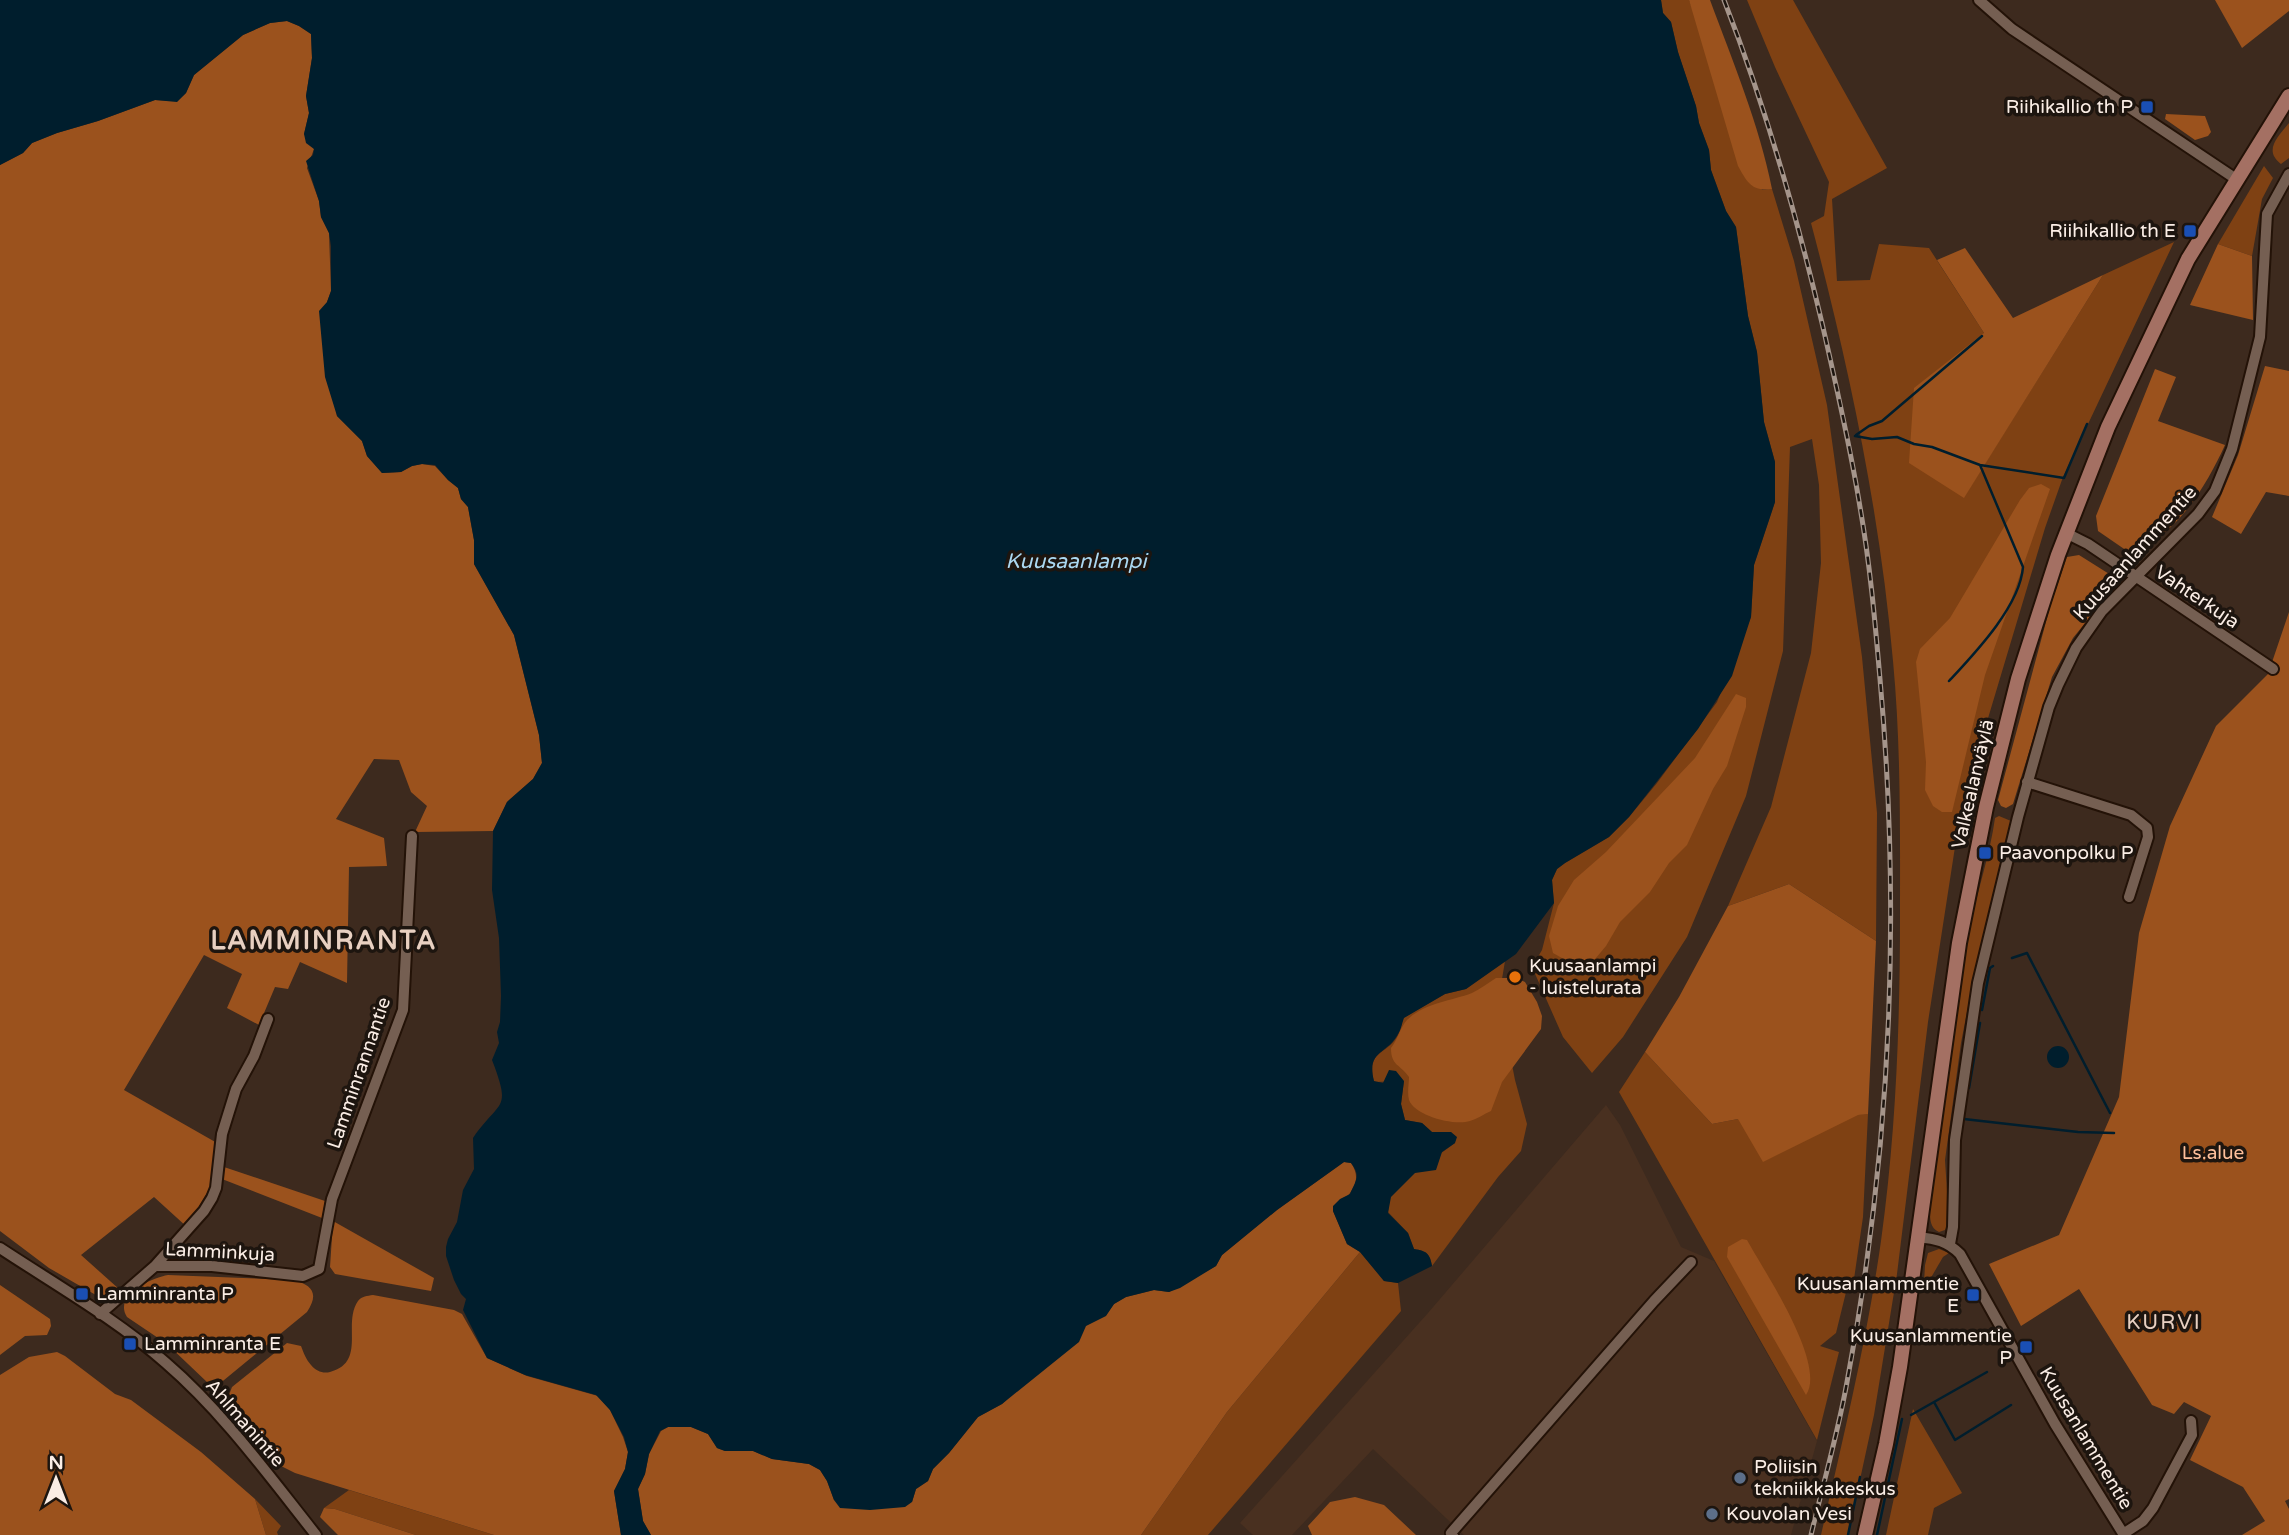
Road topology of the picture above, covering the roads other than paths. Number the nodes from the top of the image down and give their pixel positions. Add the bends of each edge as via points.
1 (1979, 0) edge
2 (2289, 96) edge
3 (2289, 174) edge
4 (2236, 179) junction
5 (2066, 533) junction
6 (2135, 576) junction
7 (2273, 669) dead end
8 (2027, 782) junction
9 (412, 836) dead end
10 (2129, 897) dead end
11 (268, 1019) dead end
12 (1918, 1237) junction
13 (1950, 1244) junction
14 (0, 1248) edge
15 (1691, 1262) dead end
16 (155, 1266) junction
17 (313, 1272) joint
18 (100, 1314) junction
19 (2191, 1421) dead end
20 (2124, 1534) edge
21 (316, 1535) edge
22 (1453, 1535) edge
23 (1866, 1535) edge

1 - 4 street via 2012,29
2 - 4 main road, Valkealanväylä
3 - 6 street, Kuusaanlammentie via 2267,214 2260,337 2232,449 2215,491 2198,514
4 - 5 main road, Valkealanväylä via 2188,259 2108,427
5 - 6 street, Vahterkuja
5 - 12 main road, Valkealanväylä via 2018,679 1977,850 1959,943
6 - 7 street, Vahterkuja
6 - 8 street, Kuusaanlammentie via 2102,611 2066,666
8 - 10 street via 2131,815 2147,828
8 - 13 street, Kuusaanlammentie via 1978,983 1955,1140
9 - 17 street, Lamminrannantie via 403,1010 332,1199 321,1264
11 - 16 street via 236,1089 222,1134 212,1198
12 - 13 street
12 - 23 main road, Valkealanväylä via 1893,1405
13 - 20 street, Kuusanlammentie
14 - 18 street, Ahlmanintie
15 - 22 street
16 - 17 street, Lamminkuja via 212,1266 303,1276
16 - 18 street, Lamminkuja
18 - 21 street, Ahlmanintie via 155,1353 194,1389
19 - 20 street via 2192,1435 2153,1508

